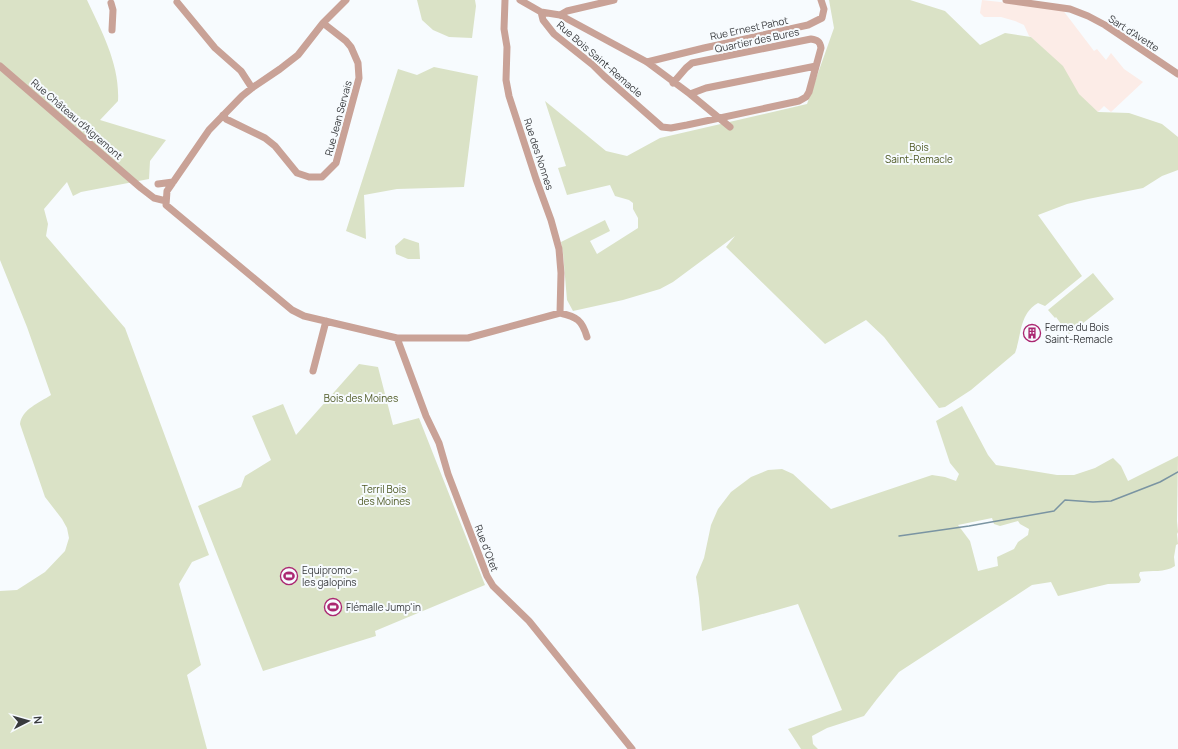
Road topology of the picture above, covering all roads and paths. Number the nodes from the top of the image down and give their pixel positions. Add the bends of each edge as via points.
1 (346, 0) edge
2 (505, 0) edge
3 (520, 0) edge
4 (614, 0) edge
5 (821, 0) edge
6 (1006, 0) edge
7 (177, 2) dead end
8 (111, 3) dead end
9 (541, 12) junction
10 (560, 15) junction
11 (323, 23) junction
12 (112, 30) dead end
13 (647, 62) junction
14 (0, 66) edge
15 (816, 66) junction
16 (1178, 74) edge
17 (673, 83) junction
18 (252, 88) junction
19 (690, 94) junction
20 (223, 115) junction
21 (719, 117) junction
22 (730, 127) dead end
23 (173, 182) junction
24 (158, 184) dead end
25 (166, 201) junction
26 (560, 313) junction
27 (326, 321) junction
28 (587, 337) dead end
29 (397, 338) junction
30 (314, 371) dead end
31 (632, 749) edge

1 - 11 street
2 - 26 street, Rue des Nonnes via 506,80 559,249 562,273
3 - 9 street
4 - 10 street
5 - 13 street, Rue Ernest Pahot via 824,9 822,18 808,25
6 - 16 street, Sart d'Avette via 1079,11
7 - 18 street via 215,48 241,71
8 - 12 street
9 - 10 street
9 - 21 street, Rue Bois Saint-Remacle via 543,20 554,34 588,60 662,127 671,128
10 - 13 street
11 - 18 street via 298,55
11 - 20 street, Rue Jean Servais via 351,47 358,63 359,78 336,163 322,177 309,177 298,173 265,138 226,119
13 - 17 street
14 - 25 street, Rue Château d'Aigremont via 141,188 154,198
15 - 17 street, Quartier des Bures via 821,48 817,40 811,39 692,64
15 - 19 street via 706,88
15 - 21 street via 809,92 799,101
17 - 19 street
18 - 20 street
19 - 21 street
20 - 23 street via 209,130
21 - 22 street
23 - 24 street
23 - 25 street via 167,192
25 - 27 street via 170,209 292,310 304,316
26 - 28 street via 582,323
26 - 29 street via 468,338
27 - 29 street
27 - 30 street
29 - 31 street, Rue d'Otet via 487,576 493,586 529,621

